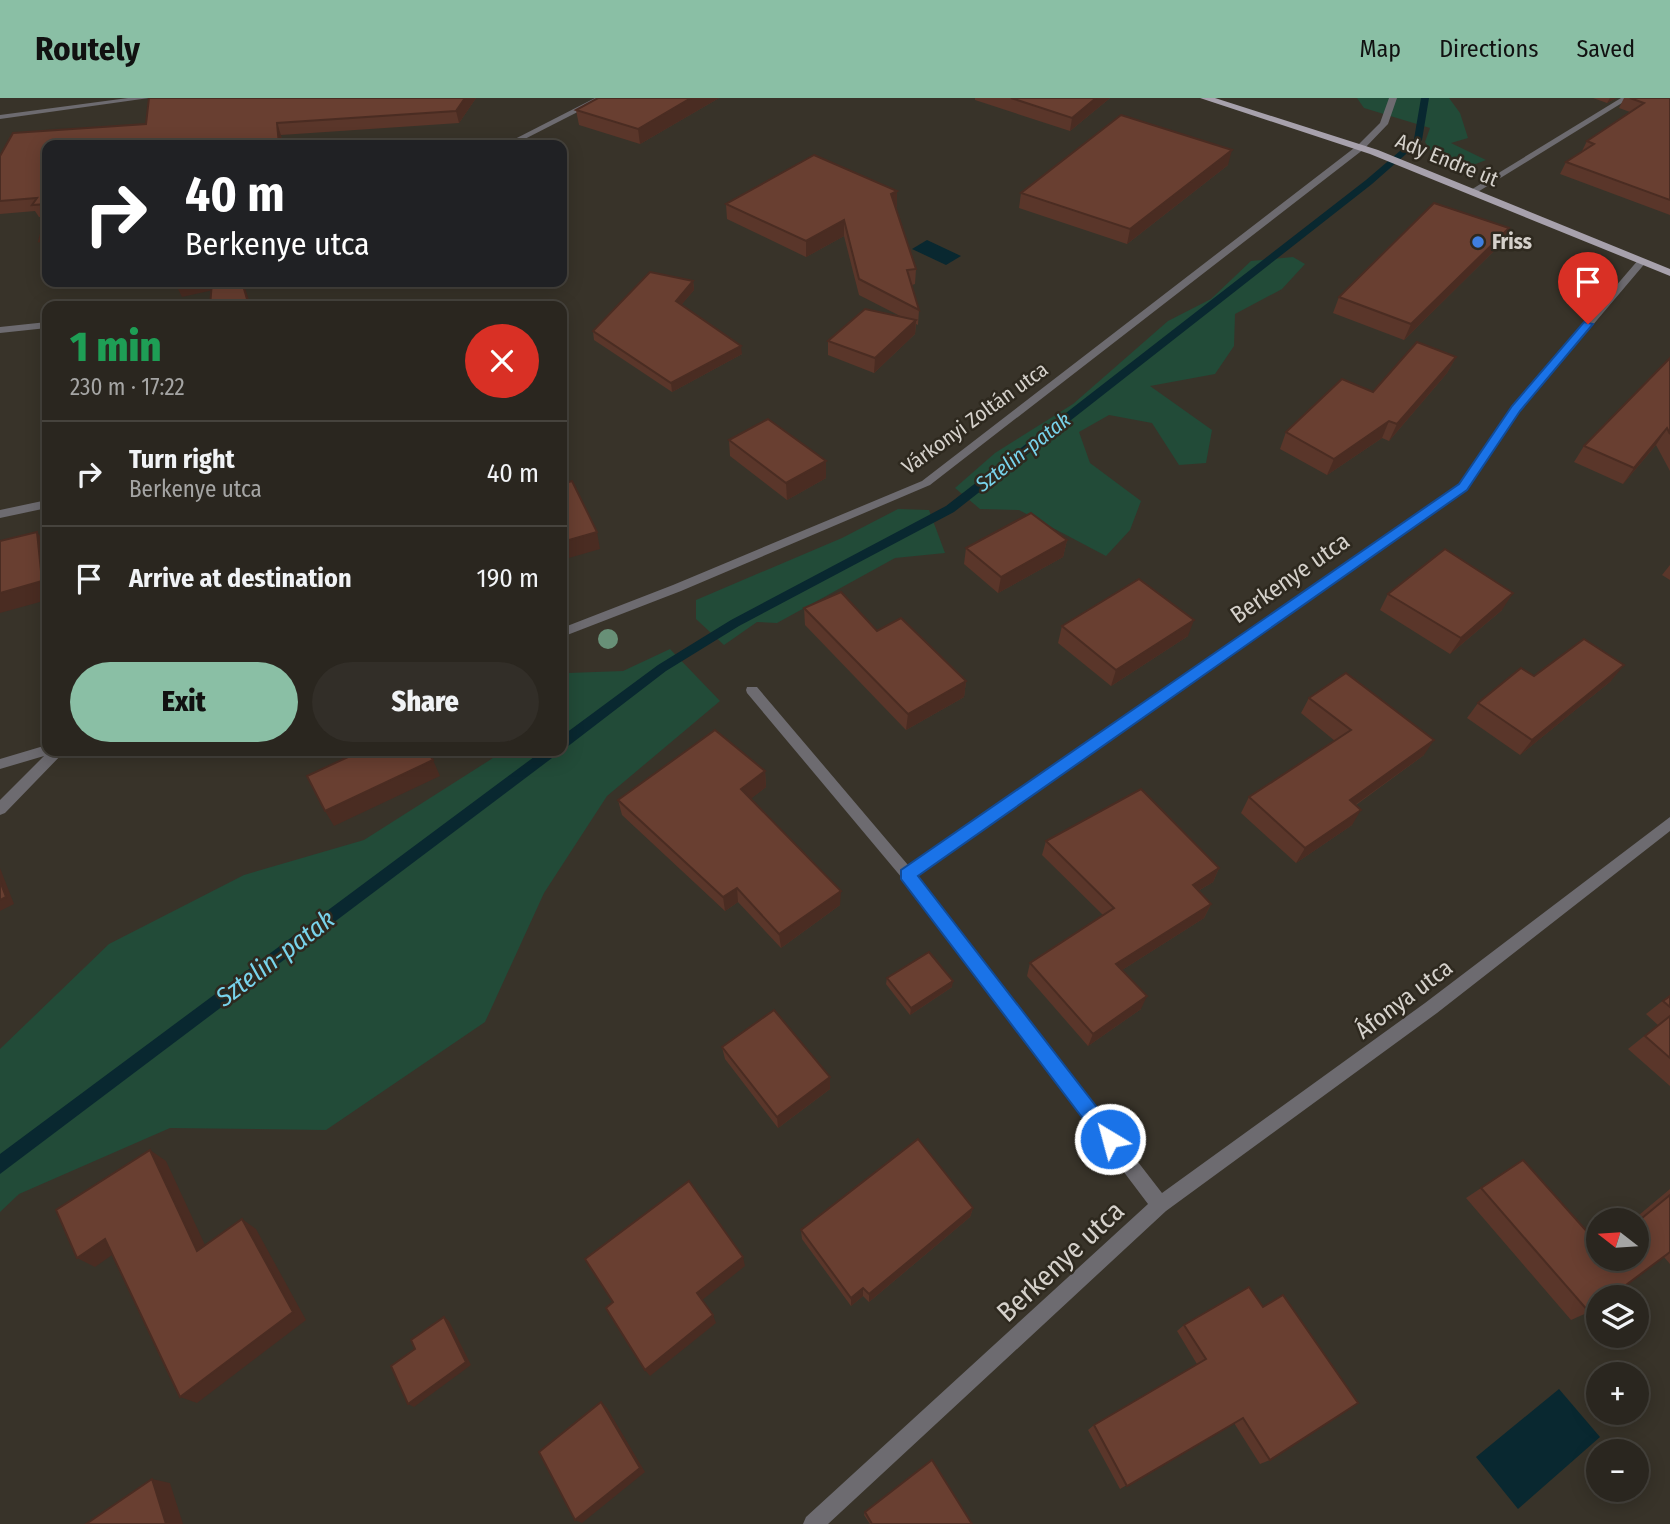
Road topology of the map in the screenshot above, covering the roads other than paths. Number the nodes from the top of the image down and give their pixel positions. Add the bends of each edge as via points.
1 (145, 98) edge
2 (601, 98) edge
3 (1205, 98) edge
4 (1393, 98) edge
5 (1626, 98) edge
6 (130, 99) edge
7 (0, 117) edge
8 (517, 140) edge
9 (1361, 147) junction
10 (1473, 191) junction
11 (1642, 261) junction
12 (1670, 273) edge
13 (42, 326) edge
14 (0, 330) edge
15 (42, 505) edge
16 (0, 514) edge
17 (567, 632) edge
18 (752, 691) dead end
19 (42, 751) edge
20 (53, 756) edge
21 (0, 764) edge
22 (0, 809) edge
23 (1670, 823) edge
24 (907, 874) junction
25 (1160, 1205) junction
26 (813, 1524) edge

1 - 6 street
2 - 8 street
3 - 9 main road, Ady Endre út
4 - 9 street, Várkonyi Zoltán utca via 1384,124
5 - 10 street
6 - 7 street
9 - 10 main road, Ady Endre út
9 - 17 street, Várkonyi Zoltán utca via 926,483
10 - 11 main road, Ady Endre út
11 - 12 main road, Ady Endre út
11 - 24 street, Berkenye utca via 1516,409 1463,487
13 - 14 street
15 - 16 street
18 - 24 street, Berkenye utca
19 - 21 street
20 - 22 street
23 - 25 street, Áfonya utca via 1431,1008
24 - 25 street, Berkenye utca
25 - 26 street, Berkenye utca

